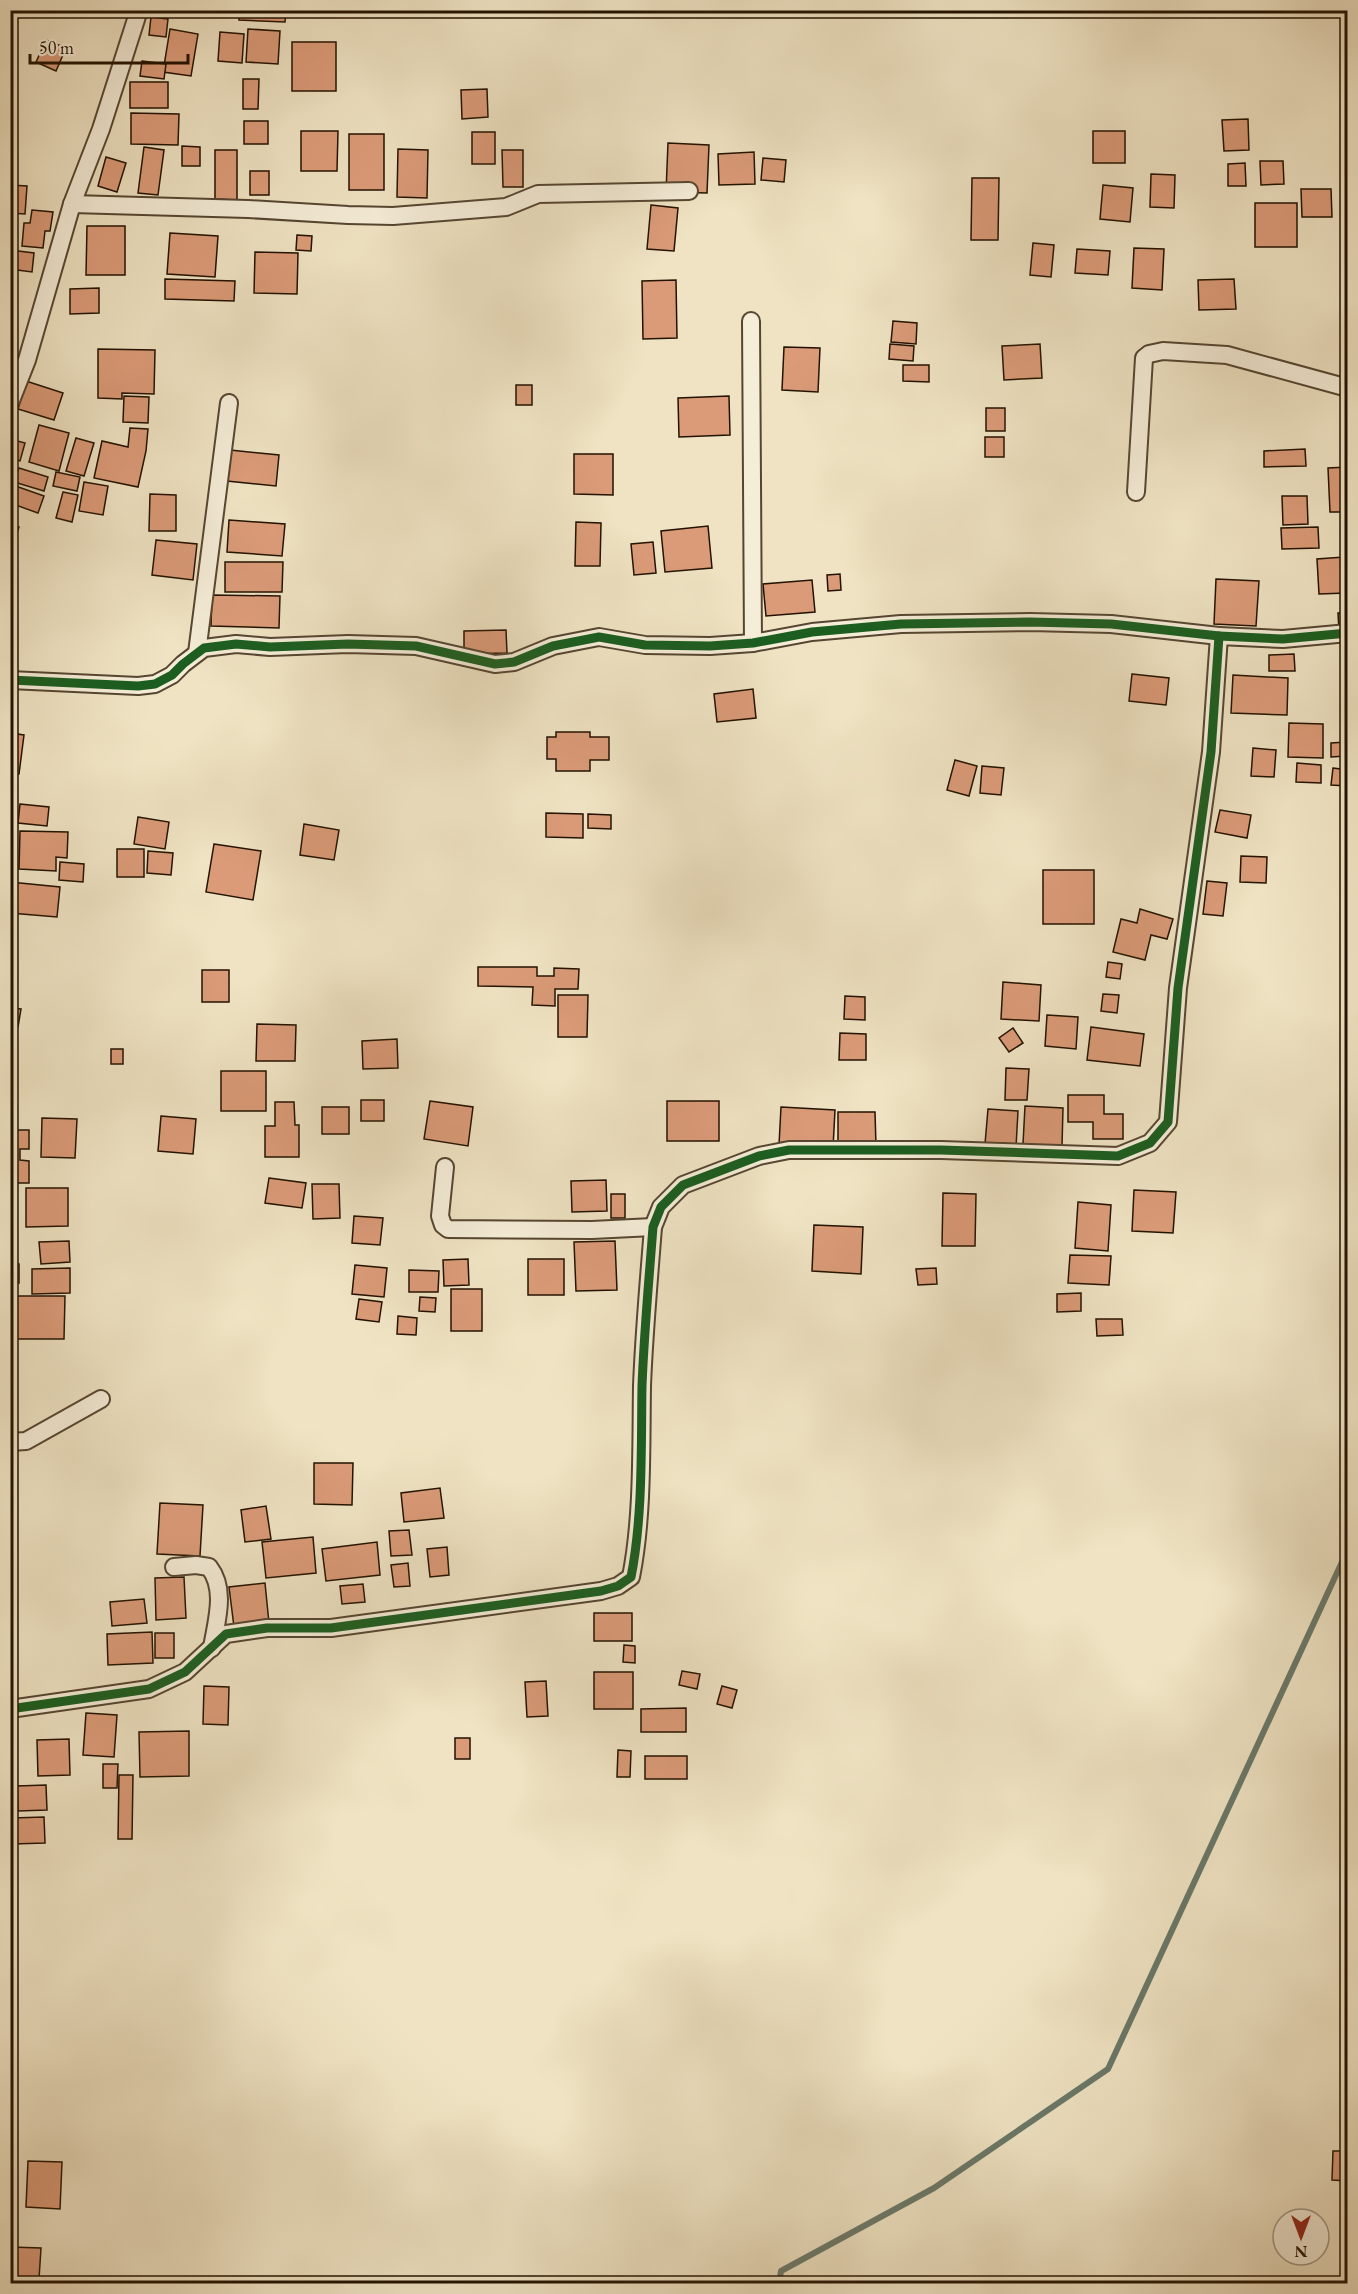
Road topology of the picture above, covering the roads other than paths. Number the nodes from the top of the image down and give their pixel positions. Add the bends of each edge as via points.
1 (139, 10) edge
2 (689, 191) dead end
3 (72, 204) junction
4 (751, 321) dead end
5 (1347, 388) edge
6 (10, 403) edge
7 (229, 403) dead end
8 (1136, 492) dead end
9 (1347, 633) edge
10 (1220, 636) junction
11 (753, 643) junction
12 (197, 653) junction
13 (10, 680) edge
14 (446, 1167) dead end
15 (653, 1227) junction
16 (101, 1399) dead end
17 (10, 1442) edge
18 (174, 1567) dead end
19 (212, 1648) junction
20 (10, 1709) edge

1 - 3 street
2 - 3 street via 538,194 506,207 393,216
3 - 6 street via 27,360
4 - 11 street
5 - 8 street via 1227,355 1163,351 1149,354 1144,358
7 - 12 street
9 - 10 street via 1283,639
10 - 11 street via 1111,624 1030,622 901,624 812,632
10 - 15 street via 1211,752 1178,988 1168,1122 1150,1143 1118,1156 789,1150 759,1156 683,1185 661,1207
11 - 12 street via 645,645 599,637 552,646 514,662 495,664 416,646 236,644 204,648
12 - 13 street via 155,684
14 - 15 street via 440,1216 448,1229
15 - 19 street via 631,1577 609,1588 578,1594 331,1628 267,1628 226,1634
16 - 17 street via 26,1441
18 - 19 street via 209,1567 214,1574 220,1599
19 - 20 street via 185,1672 149,1689

